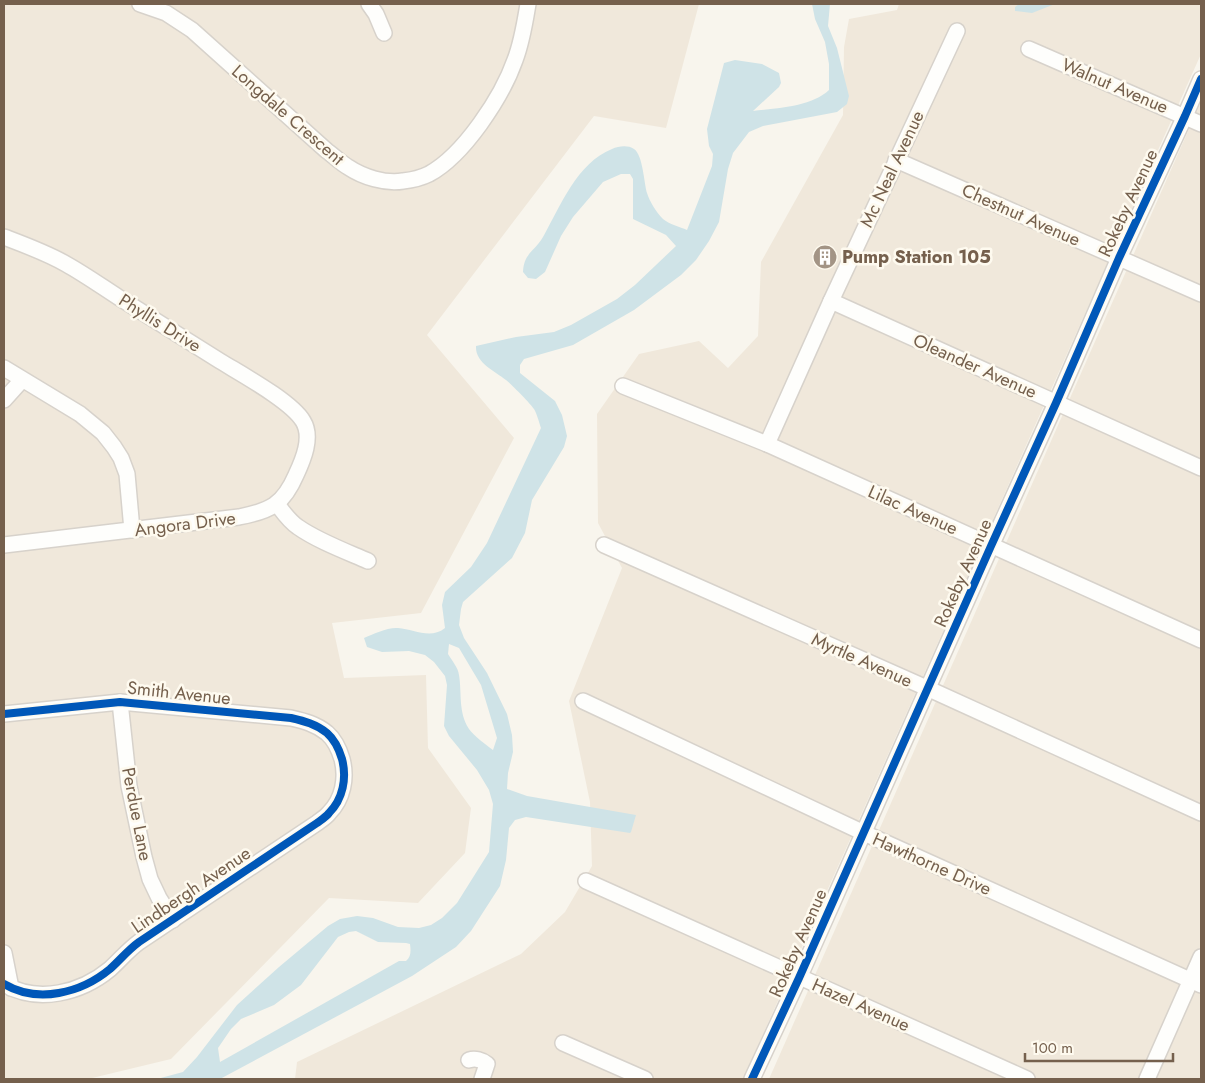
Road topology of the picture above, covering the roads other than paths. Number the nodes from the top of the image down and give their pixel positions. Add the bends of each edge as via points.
1 (140, 4) edge
2 (369, 4) edge
3 (528, 4) edge
4 (957, 31) dead end
5 (384, 33) dead end
6 (1029, 49) dead end
7 (1201, 79) edge
8 (1185, 116) junction
9 (1201, 124) edge
10 (896, 160) junction
11 (4, 237) edge
12 (1119, 258) junction
13 (1201, 294) edge
14 (831, 301) junction
15 (4, 368) edge
16 (22, 380) junction
17 (623, 386) dead end
18 (4, 400) edge
19 (1056, 403) junction
20 (768, 444) junction
21 (1201, 468) edge
22 (277, 504) junction
23 (132, 530) junction
24 (4, 545) edge
25 (604, 545) dead end
26 (991, 546) junction
27 (368, 561) dead end
28 (1201, 640) edge
29 (929, 689) junction
30 (583, 701) dead end
31 (120, 702) junction
32 (4, 714) edge
33 (339, 750) joint
34 (1201, 813) edge
35 (864, 833) junction
36 (586, 881) dead end
37 (173, 920) junction
38 (4, 953) edge
39 (1201, 957) edge
40 (799, 978) junction
41 (1196, 983) edge
42 (7, 986) edge
43 (564, 1043) dead end
44 (469, 1060) dead end
45 (482, 1079) edge
46 (645, 1079) edge
47 (752, 1079) edge
48 (1027, 1079) edge
49 (1147, 1079) edge

1 - 3 street, Longdale Crescent via 166,13 192,30 348,167 366,176 402,182 429,174 441,166 467,141 491,108 515,60
2 - 5 street
4 - 10 street, Mc Neal Avenue
6 - 8 street, Walnut Avenue
7 - 8 street, Rokeby Avenue
8 - 9 street, Walnut Avenue
8 - 12 street, Rokeby Avenue
10 - 12 street, Chestnut Avenue
10 - 14 street, Mc Neal Avenue
11 - 22 street, Phyllis Drive via 65,264 293,409 305,425 307,441 292,485
12 - 13 street, Chestnut Avenue
12 - 19 street, Rokeby Avenue
14 - 19 street, Oleander Avenue
14 - 20 street, Mc Neal Avenue
15 - 16 street
16 - 18 street
16 - 23 street via 80,414 114,447 127,474
17 - 20 street, Lilac Avenue
19 - 21 street, Oleander Avenue
19 - 26 street, Rokeby Avenue
20 - 26 street, Lilac Avenue
22 - 23 street, Angora Drive via 239,517
22 - 27 street via 297,526
23 - 24 street, Angora Drive
25 - 29 street, Myrtle Avenue
26 - 28 street, Lilac Avenue
26 - 29 street, Rokeby Avenue
29 - 34 street, Myrtle Avenue
29 - 35 street, Rokeby Avenue
30 - 35 street, Hawthorne Drive
31 - 32 street, Smith Avenue
31 - 33 street, Smith Avenue via 291,718 327,733
31 - 37 street, Perdue Lane via 129,786 144,857 150,879
33 - 37 street, Lindbergh Avenue via 344,767 342,789 329,813
35 - 40 street, Rokeby Avenue
35 - 41 street, Hawthorne Drive
36 - 40 street, Hazel Avenue
37 - 42 street, Lindbergh Avenue via 128,950 92,981 72,990 32,994
38 - 42 street
39 - 41 street
40 - 47 street, Rokeby Avenue
40 - 48 street, Hazel Avenue
41 - 49 street
43 - 46 street
44 - 45 street via 487,1064

